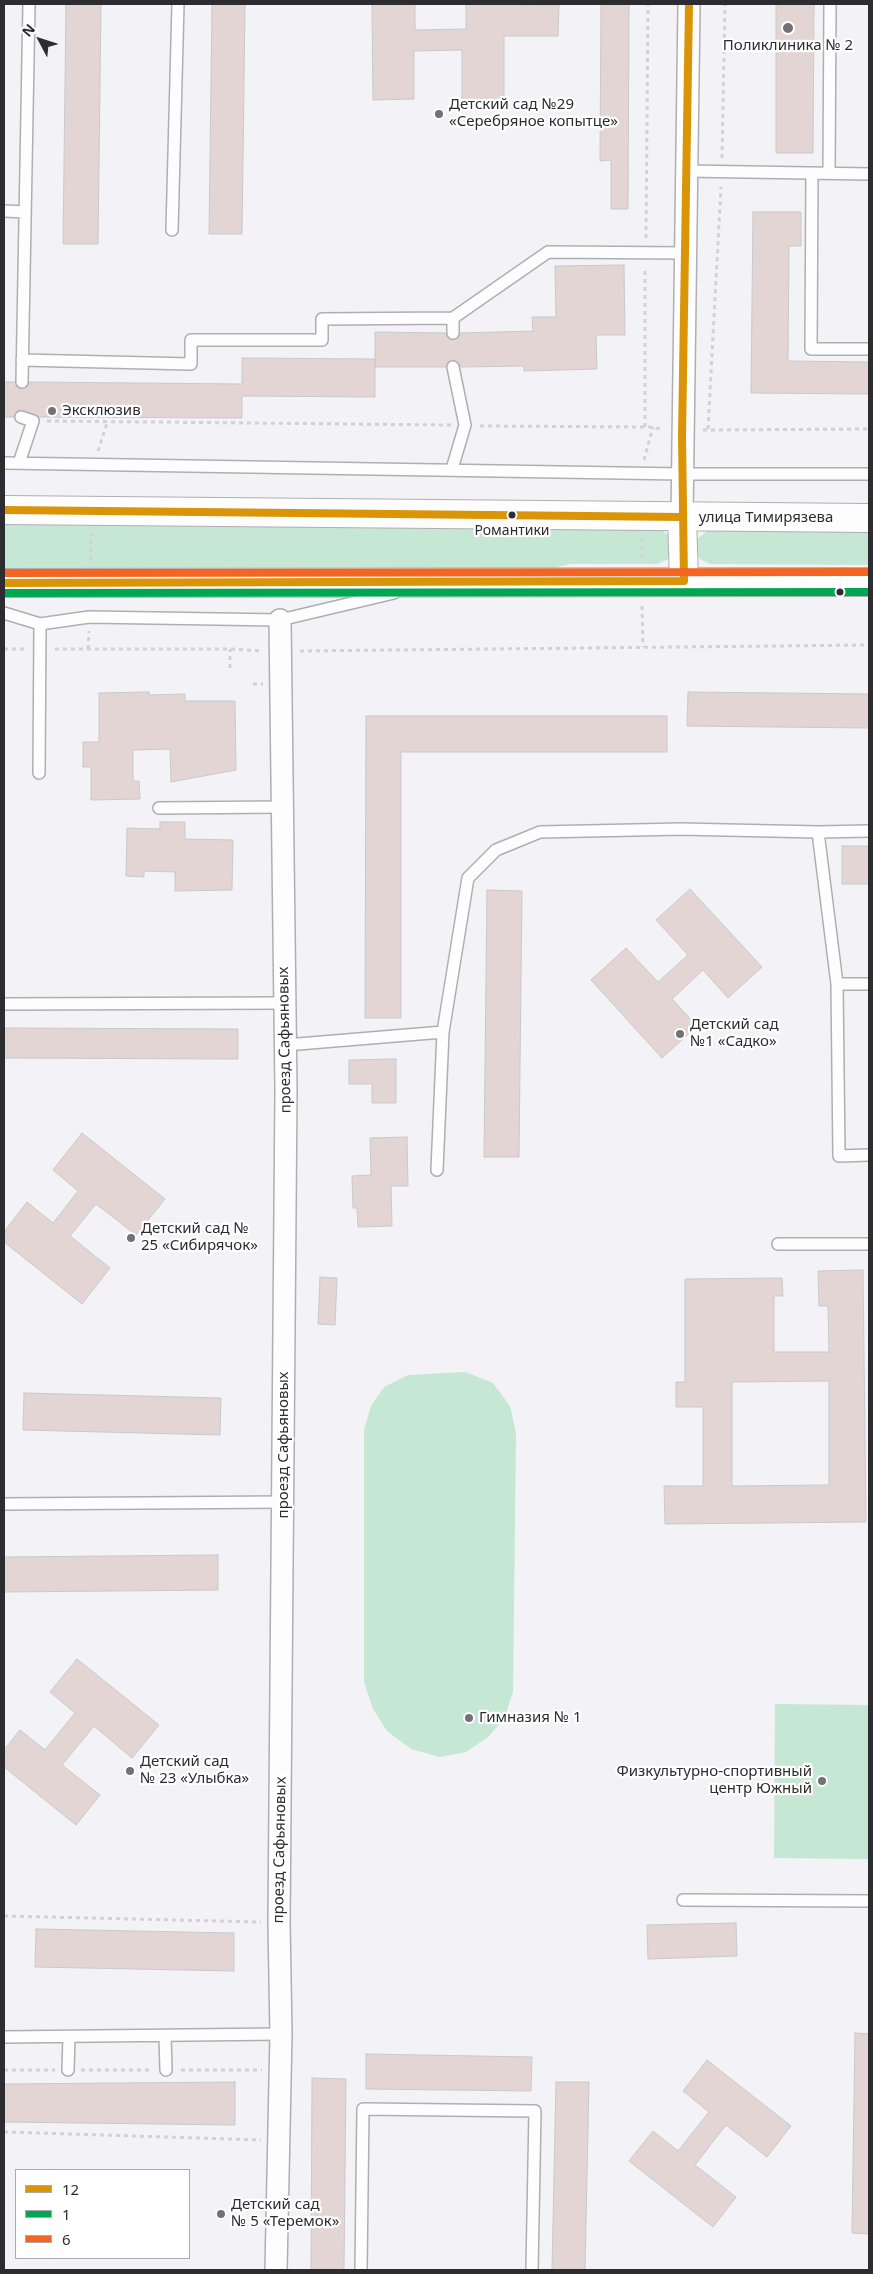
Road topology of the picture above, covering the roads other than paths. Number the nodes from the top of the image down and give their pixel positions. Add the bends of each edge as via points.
1 (29, 4) edge
2 (178, 4) edge
3 (689, 4) edge
4 (830, 4) edge
5 (686, 171) junction
6 (812, 173) junction
7 (829, 173) junction
8 (869, 174) edge
9 (4, 211) edge
10 (25, 212) junction
11 (172, 230) dead end
12 (684, 253) junction
13 (453, 318) junction
14 (453, 333) dead end
15 (869, 349) edge
16 (22, 360) junction
17 (453, 367) dead end
18 (22, 382) dead end
19 (21, 417) dead end
20 (4, 463) edge
21 (19, 463) junction
22 (452, 469) junction
23 (682, 474) junction
24 (869, 474) edge
25 (4, 510) edge
26 (682, 517) junction
27 (869, 518) edge
28 (684, 581) junction
29 (443, 582) junction
30 (869, 582) edge
31 (4, 583) edge
32 (4, 613) edge
33 (280, 620) junction
34 (40, 624) junction
35 (39, 772) dead end
36 (283, 807) junction
37 (159, 808) dead end
38 (869, 831) edge
39 (818, 832) junction
40 (837, 984) junction
41 (869, 984) edge
42 (285, 1003) junction
43 (4, 1004) edge
44 (443, 1032) junction
45 (286, 1045) junction
46 (869, 1155) edge
47 (437, 1170) dead end
48 (778, 1244) dead end
49 (869, 1244) edge
50 (284, 1502) junction
51 (4, 1504) edge
52 (682, 1900) dead end
53 (869, 1901) edge
54 (281, 2034) junction
55 (69, 2036) junction
56 (165, 2036) junction
57 (4, 2037) edge
58 (68, 2070) road end
59 (166, 2070) road end
60 (276, 2270) edge
61 (361, 2270) edge
62 (532, 2270) edge

1 - 10 lane
2 - 11 lane
3 - 5 street
4 - 7 lane
5 - 6 lane
5 - 12 street
6 - 7 lane
6 - 15 lane via 811,349
7 - 8 lane
9 - 10 lane
10 - 16 lane
12 - 13 lane via 548,252
12 - 23 street
13 - 14 lane
13 - 16 lane via 322,319 322,340 191,340 191,364
16 - 18 lane
17 - 22 lane via 465,425
19 - 21 lane via 33,421
20 - 21 lane
21 - 22 lane
22 - 23 lane
23 - 24 lane
23 - 26 street
25 - 26 main road, улица Тимирязева
26 - 27 main road, улица Тимирязева
26 - 28 main road
28 - 29 main road
28 - 30 main road
29 - 31 main road
29 - 33 lane
32 - 34 lane
33 - 34 lane via 89,617
33 - 36 street, проезд Сафьяновых
34 - 35 lane
36 - 37 lane
36 - 42 street, проезд Сафьяновых
38 - 39 lane
39 - 40 lane
39 - 44 lane via 681,829 540,832 496,850 468,878
40 - 41 lane
40 - 46 lane via 839,1156
42 - 43 lane
42 - 45 street, проезд Сафьяновых
44 - 45 lane
44 - 47 lane
45 - 50 street, проезд Сафьяновых
48 - 49 lane
50 - 51 lane
50 - 54 street, проезд Сафьяновых via 279,1923
52 - 53 lane
54 - 56 lane
54 - 60 street, проезд Сафьяновых
55 - 56 lane
55 - 57 lane
55 - 58 lane
56 - 59 lane
61 - 62 lane via 363,2108 535,2111

